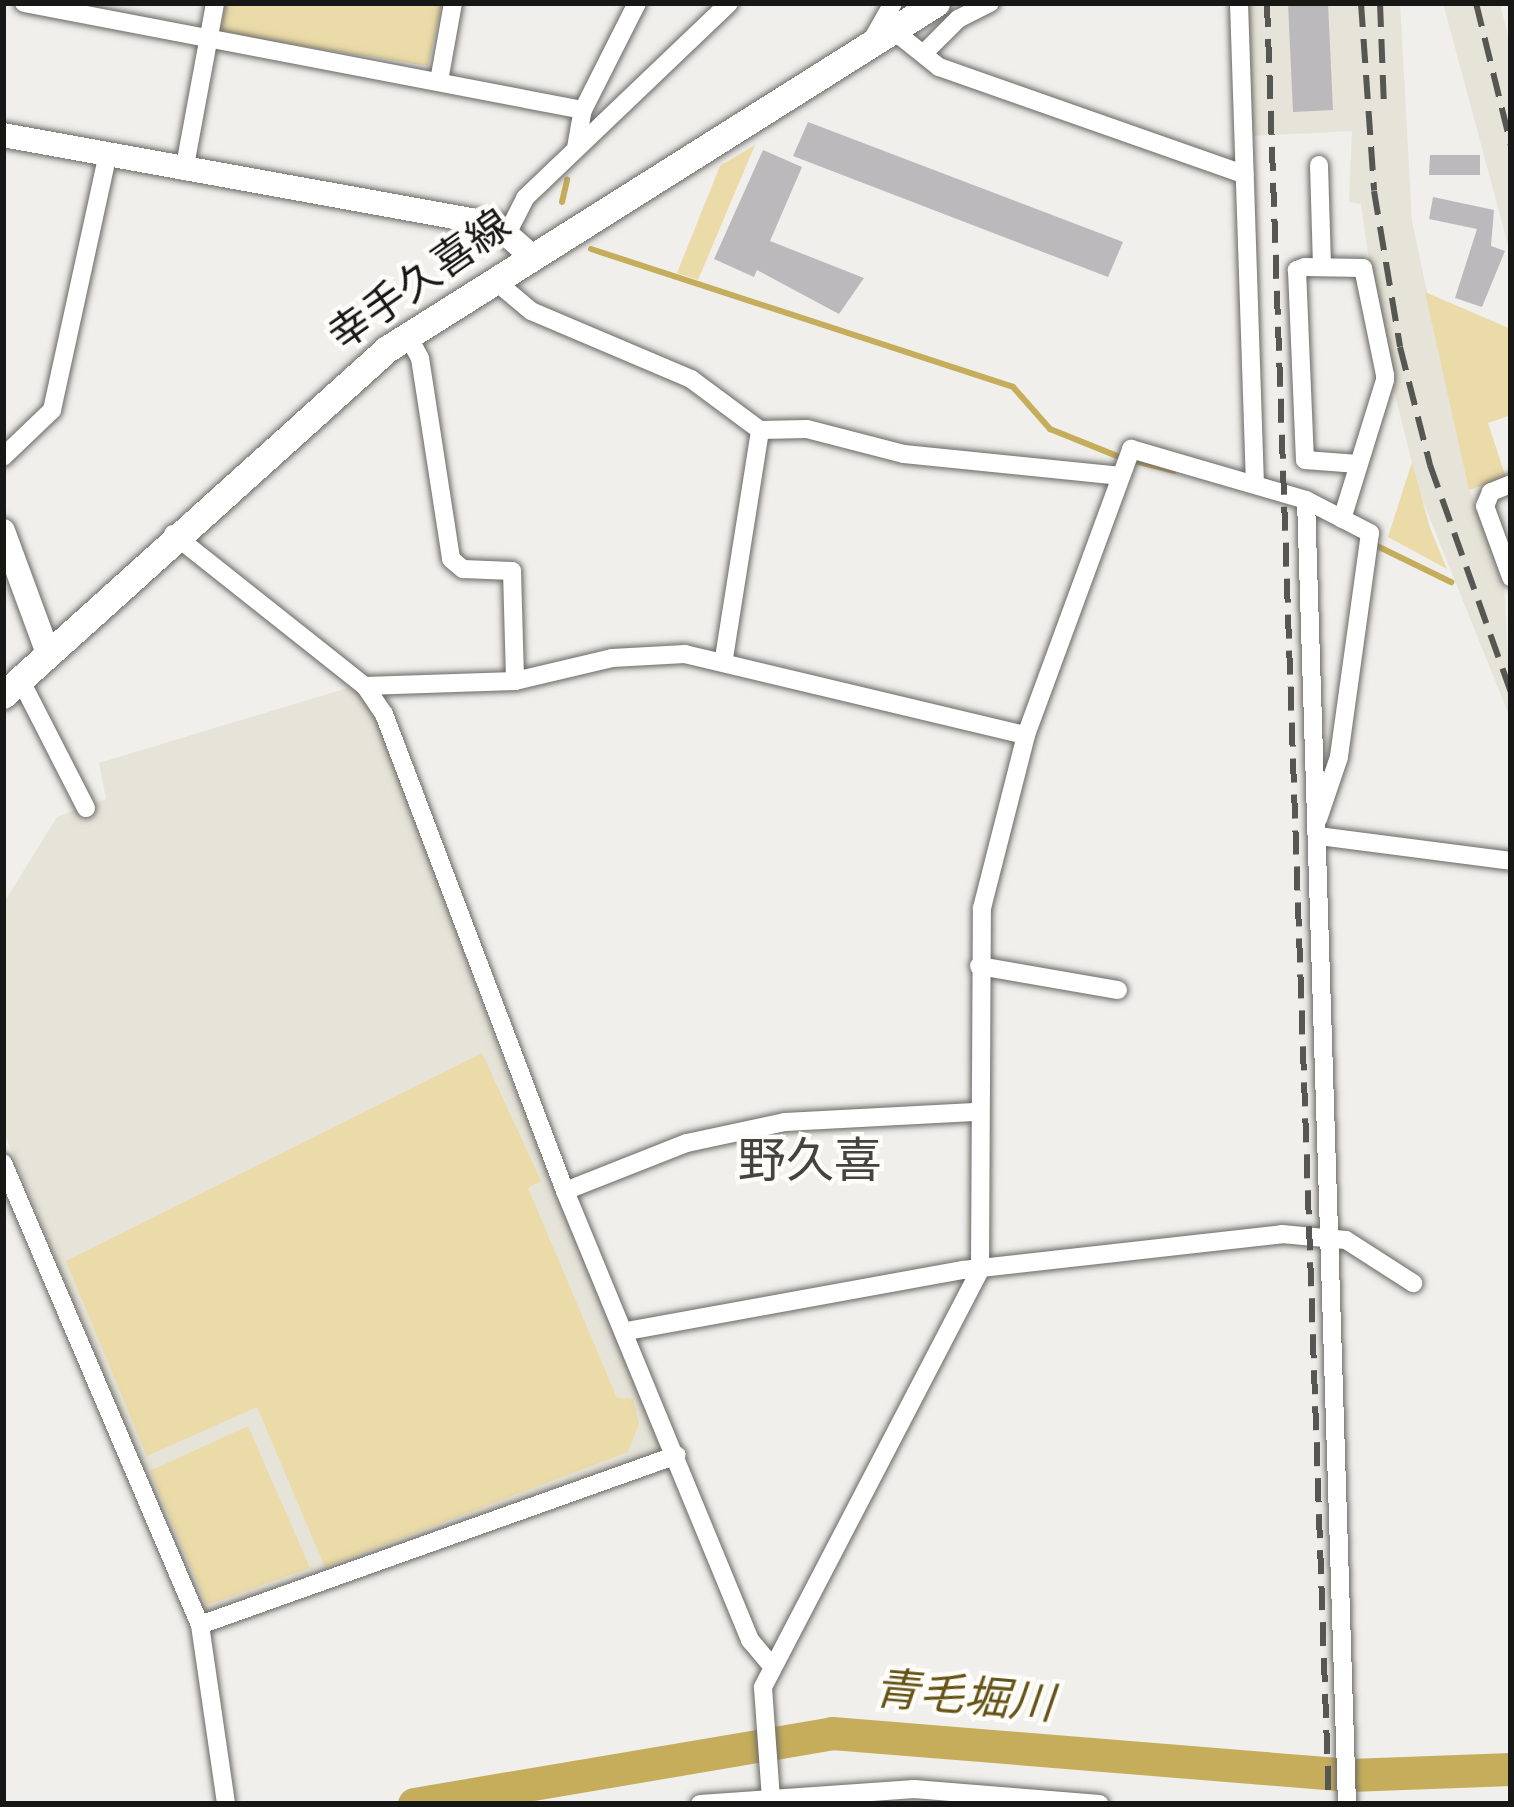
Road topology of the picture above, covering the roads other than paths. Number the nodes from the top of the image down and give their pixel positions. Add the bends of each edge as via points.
1 (24, 3) edge
2 (215, 3) edge
3 (453, 3) edge
4 (638, 3) edge
5 (730, 3) edge
6 (937, 3) edge
7 (990, 3) edge
8 (1239, 3) edge
9 (894, 17) edge
10 (208, 42) junction
11 (925, 52) junction
12 (439, 81) junction
13 (583, 110) junction
14 (3, 135) edge
15 (576, 148) junction
16 (107, 157) junction
17 (1319, 165) dead end
18 (184, 171) junction
19 (1245, 175) junction
20 (509, 230) junction
21 (530, 255) junction
22 (1322, 266) junction
23 (493, 279) junction
24 (407, 334) junction
25 (760, 430) junction
26 (3, 457) edge
27 (1358, 464) junction
28 (1119, 476) junction
29 (1255, 484) junction
30 (1511, 484) edge
31 (1306, 500) junction
32 (1342, 518) junction
33 (3, 532) edge
34 (173, 534) junction
35 (1511, 577) edge
36 (48, 652) junction
37 (724, 658) junction
38 (515, 681) junction
39 (364, 686) junction
40 (11, 687) edge
41 (1026, 735) junction
42 (86, 808) dead end
43 (1318, 827) junction
44 (1511, 861) edge
45 (980, 966) junction
46 (1118, 990) dead end
47 (979, 1112) junction
48 (3, 1163) edge
49 (565, 1191) junction
50 (1331, 1237) junction
51 (980, 1270) junction
52 (1413, 1282) dead end
53 (627, 1331) junction
54 (676, 1454) junction
55 (200, 1624) junction
56 (773, 1667) junction
57 (771, 1794) junction
58 (225, 1799) edge
59 (700, 1804) edge
60 (1099, 1804) edge
61 (1347, 1804) edge

1 - 10 street
2 - 10 street
3 - 12 street
4 - 13 street
5 - 15 street
6 - 9 main road, 幸手久喜線
7 - 11 street via 958,19
8 - 19 street
9 - 11 street
9 - 21 main road, 幸手久喜線 via 868,47
10 - 12 street
10 - 18 street
11 - 19 street via 939,67
12 - 13 street
13 - 15 street
14 - 16 street
15 - 20 street via 525,198
16 - 18 street
16 - 26 street via 52,410
17 - 22 street
18 - 20 street
19 - 29 street
20 - 21 street
21 - 23 main road, 幸手久喜線
22 - 27 street via 1363,268 1385,375
22 - 27 street via 1297,270 1305,460
23 - 24 main road, 幸手久喜線
23 - 25 street via 531,311 692,379
24 - 34 main road, 幸手久喜線
24 - 38 street via 420,358 451,559 463,569 512,571
25 - 28 street via 807,428 904,454
25 - 37 street
27 - 32 street
28 - 29 street via 1131,449
28 - 41 street
29 - 31 street
30 - 35 street via 1491,492 1485,506
31 - 32 street
31 - 43 street
32 - 43 street via 1370,533 1339,757
33 - 36 street
34 - 36 main road, 幸手久喜線
34 - 39 street
36 - 40 main road, 幸手久喜線
37 - 38 street via 638,655
37 - 41 street
38 - 39 street
39 - 49 street via 384,714
40 - 42 street
41 - 45 street via 982,908
43 - 44 street
43 - 50 street
45 - 46 street
45 - 47 street
47 - 49 street via 785,1122 687,1142
47 - 51 street
48 - 55 street
49 - 53 street
50 - 51 street via 1282,1234
50 - 52 street
50 - 61 street
51 - 53 street
51 - 56 street
53 - 54 street
54 - 55 street
54 - 56 street via 750,1640
55 - 58 street
56 - 57 street via 763,1694
57 - 59 street
57 - 60 street via 914,1789

